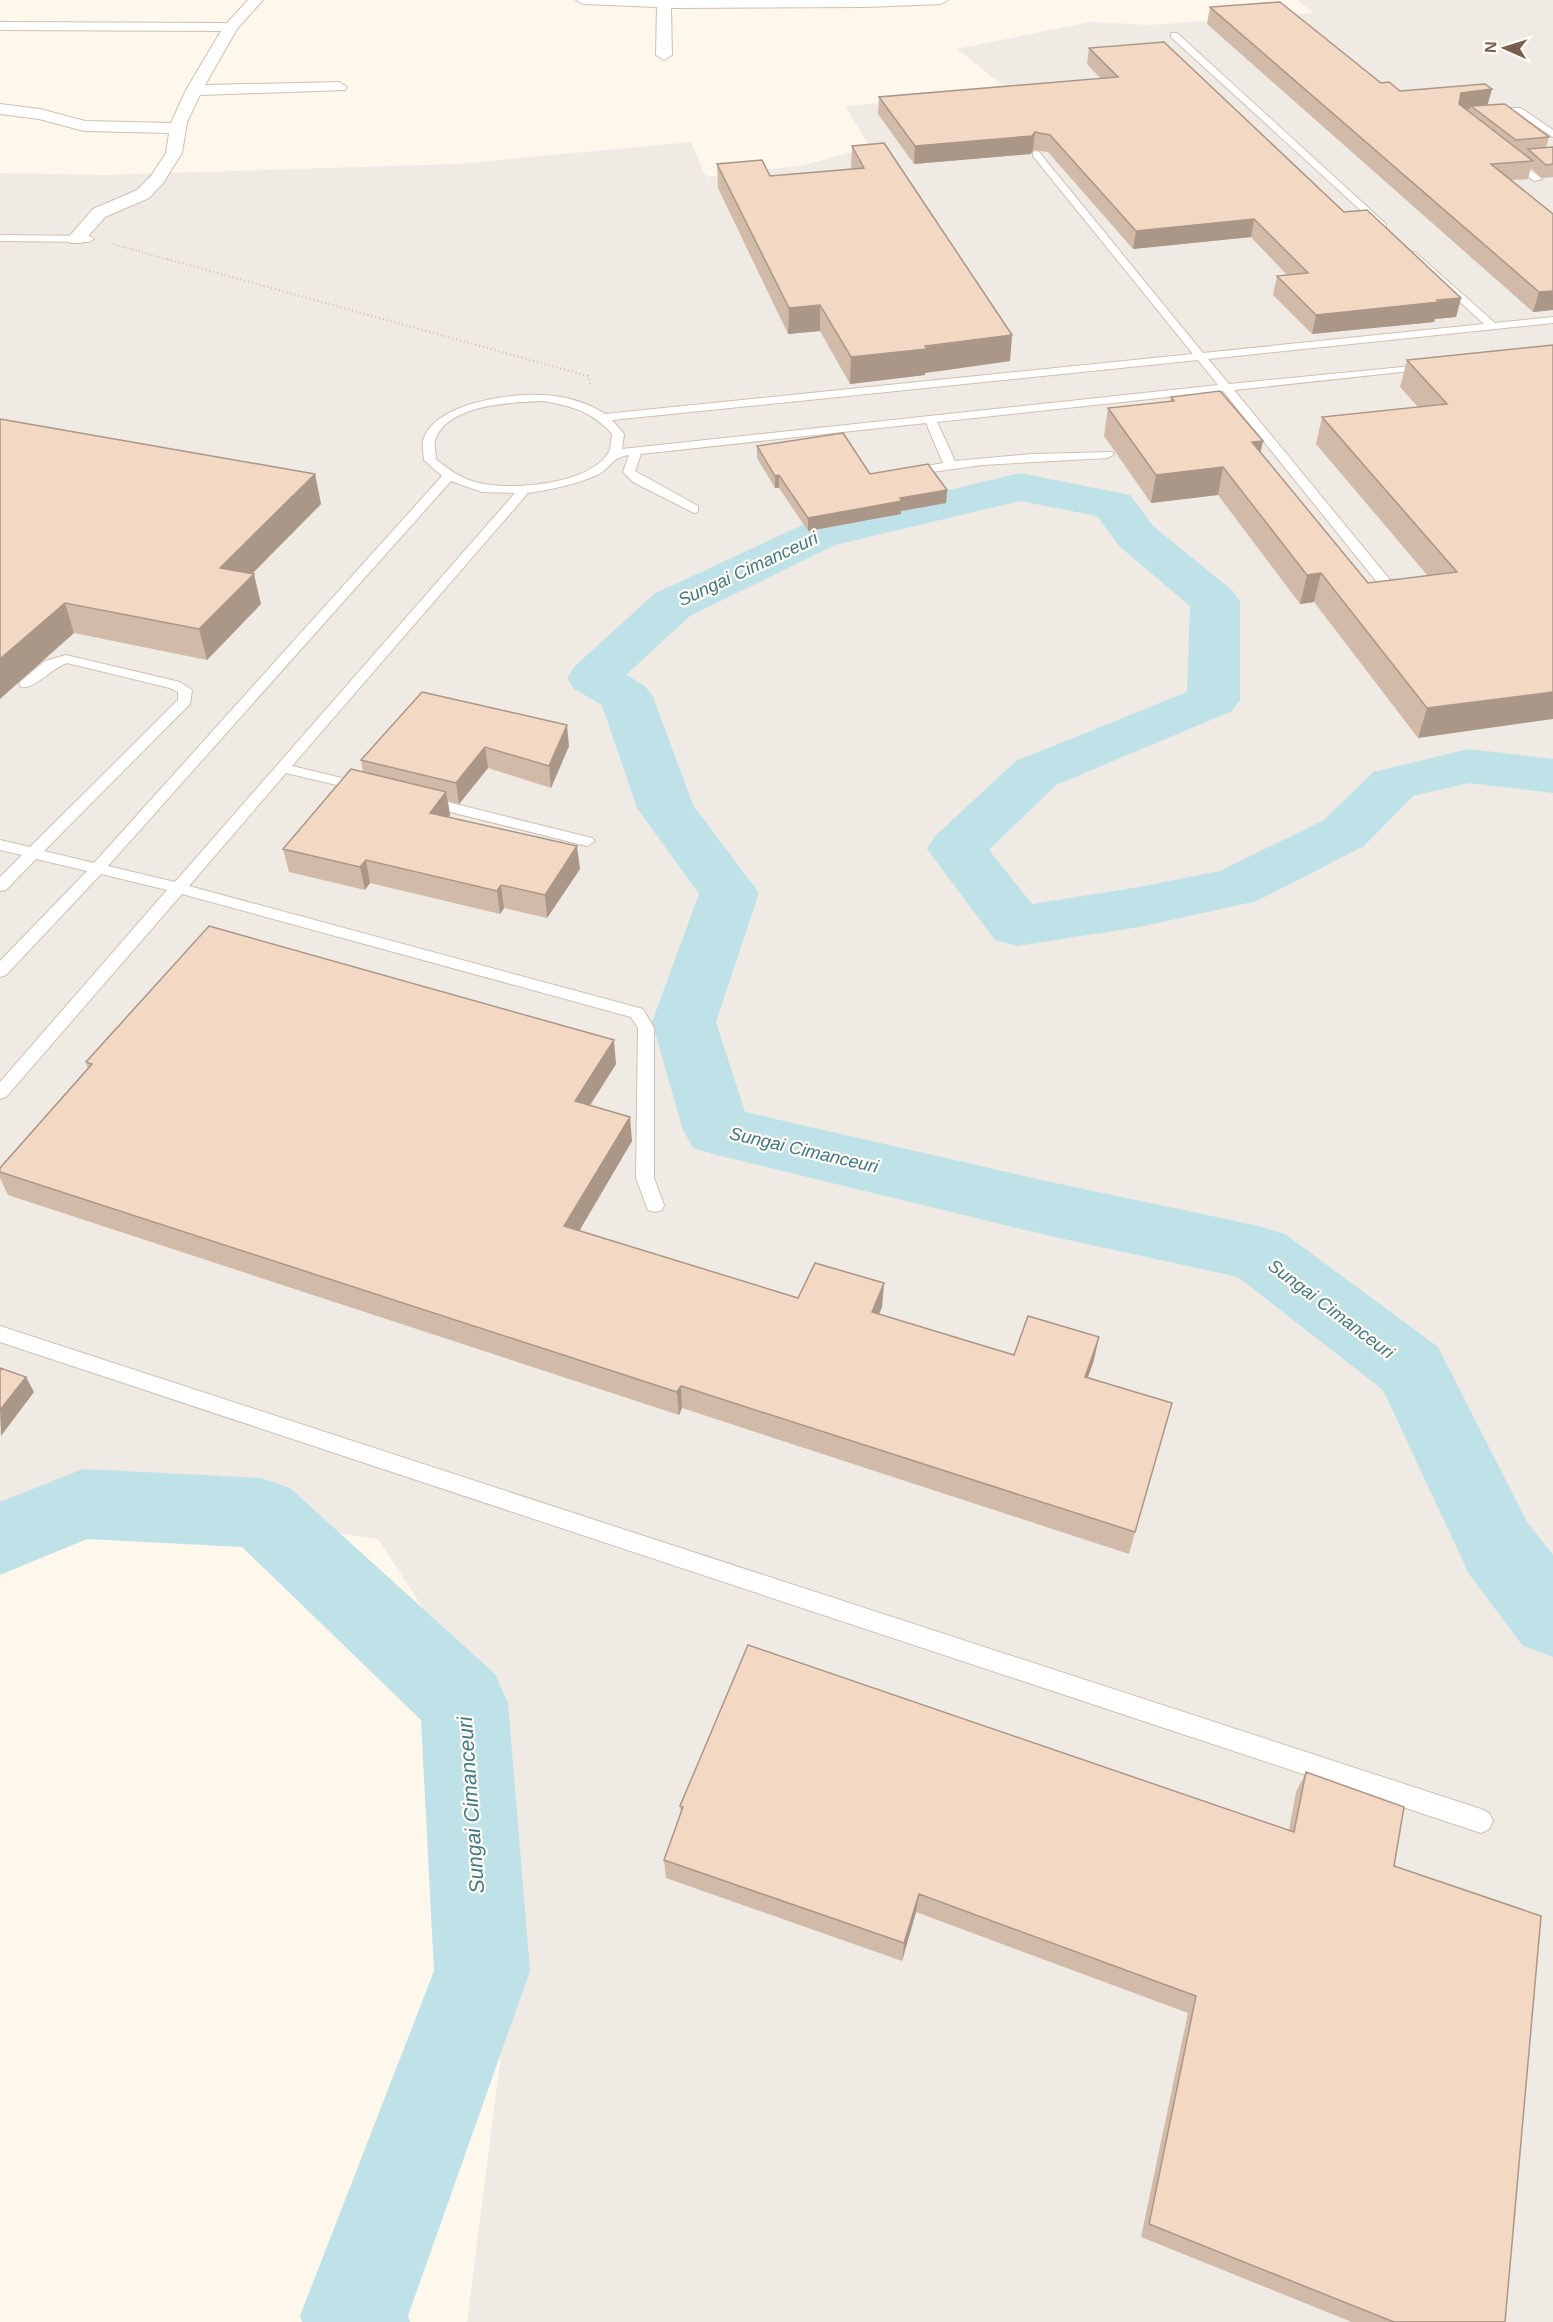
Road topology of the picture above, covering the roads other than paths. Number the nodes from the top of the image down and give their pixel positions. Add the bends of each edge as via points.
1 (256, 0) edge
2 (583, 0) edge
3 (941, 0) edge
4 (664, 3) junction
5 (0, 26) edge
6 (231, 27) junction
7 (1174, 35) dead end
8 (664, 55) dead end
9 (339, 87) dead end
10 (194, 90) junction
11 (0, 109) edge
12 (1477, 112) edge
13 (178, 128) junction
14 (1553, 134) edge
15 (1502, 152) edge
16 (1036, 154) edge
17 (1510, 158) junction
18 (1521, 158) edge
19 (1537, 179) dead end
20 (1395, 237) edge
21 (0, 238) edge
22 (83, 239) joint
23 (1404, 245) edge
24 (1553, 320) edge
25 (1492, 326) junction
26 (1200, 356) junction
27 (1436, 365) edge
28 (1226, 388) junction
29 (605, 417) junction
30 (930, 419) junction
31 (636, 450) junction
32 (615, 453) junction
33 (1108, 454) dead end
34 (950, 464) junction
35 (448, 476) junction
36 (897, 476) edge
37 (524, 490) junction
38 (694, 509) dead end
39 (1386, 584) edge
40 (26, 684) dead end
41 (282, 768) junction
42 (372, 789) edge
43 (418, 800) edge
44 (587, 841) dead end
45 (0, 845) edge
46 (33, 853) junction
47 (97, 869) junction
48 (0, 886) edge
49 (179, 888) junction
50 (0, 971) edge
51 (0, 1093) edge
52 (655, 1206) dead end
53 (0, 1334) edge
54 (1481, 1821) dead end

1 - 6 street
2 - 4 street
3 - 4 street
4 - 8 street
5 - 6 street
6 - 10 street
7 - 20 lane
9 - 10 street
10 - 13 street
11 - 13 street via 40,114 84,126
12 - 14 lane via 1518,111
13 - 22 street via 174,153 150,187 143,194 99,213
15 - 17 lane
16 - 26 lane
17 - 18 lane
17 - 19 lane
21 - 22 lane
23 - 25 lane
24 - 25 lane
25 - 26 lane
26 - 28 lane
26 - 29 lane
27 - 28 lane
28 - 30 lane
28 - 39 lane
29 - 32 lane via 618,434
29 - 35 lane via 579,404 544,398 506,399 470,408 443,423 429,441 430,460
30 - 31 lane
30 - 34 lane
31 - 32 lane
31 - 38 lane via 629,472
32 - 37 lane via 596,471 574,480
33 - 34 lane
34 - 36 lane
35 - 37 lane via 482,488
35 - 47 lane
37 - 41 lane
40 - 46 lane via 50,664 66,659 175,685 185,690 187,696
41 - 42 lane
41 - 49 lane
43 - 44 lane
45 - 46 lane
46 - 47 lane
46 - 48 lane
47 - 49 lane
47 - 50 lane
49 - 51 lane
49 - 52 lane via 637,1013 646,1028 645,1178
53 - 54 lane

